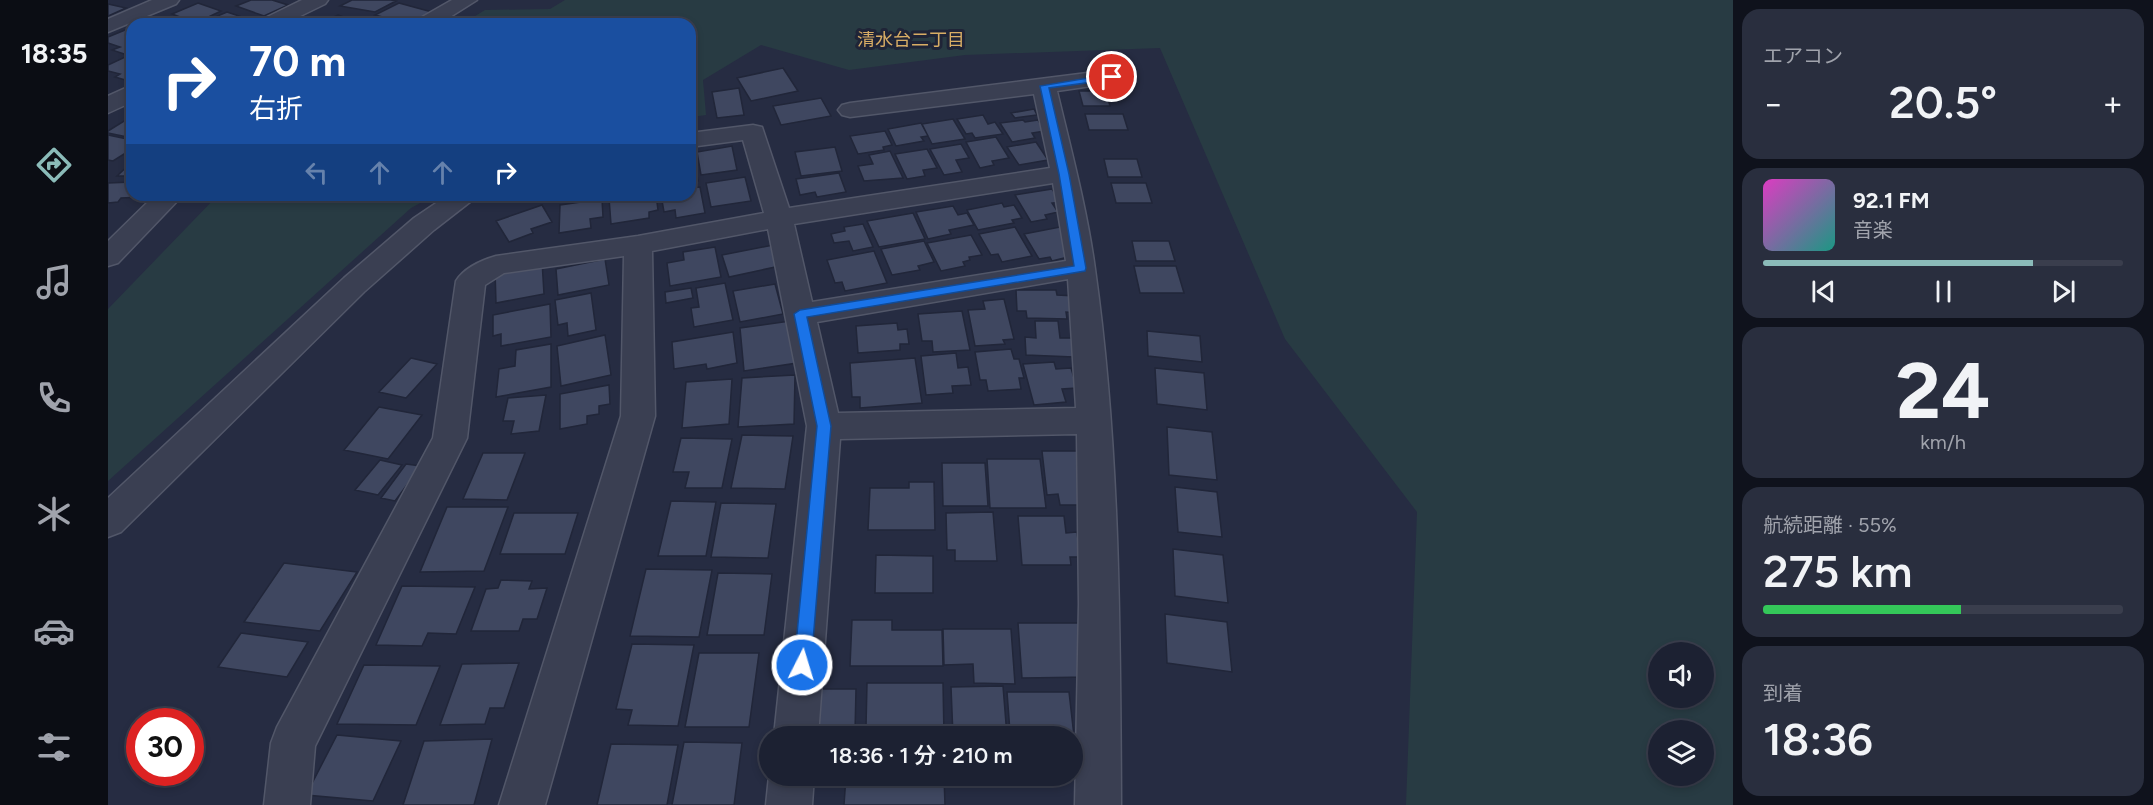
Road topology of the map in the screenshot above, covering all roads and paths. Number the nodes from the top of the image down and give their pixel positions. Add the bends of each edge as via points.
1 (169, 0) edge
2 (318, 0) edge
3 (467, 0) edge
4 (126, 18) edge
5 (127, 18) edge
6 (280, 18) edge
7 (435, 18) edge
8 (108, 26) edge
9 (1112, 77) dead end
10 (1044, 86) junction
11 (126, 96) edge
12 (108, 106) edge
13 (850, 110) dead end
14 (696, 139) edge
15 (1064, 174) junction
16 (164, 201) edge
17 (457, 201) edge
18 (779, 218) junction
19 (638, 244) junction
20 (108, 257) edge
21 (1080, 268) junction
22 (800, 314) junction
23 (1094, 421) junction
24 (824, 426) junction
25 (108, 521) edge
26 (797, 726) edge
27 (791, 786) edge
28 (287, 805) edge
29 (522, 805) edge
30 (789, 805) edge
31 (1098, 805) edge

1 - 5 street
2 - 6 street
3 - 7 street
4 - 8 street
9 - 10 street
10 - 13 street
10 - 15 street
11 - 12 street
14 - 18 street via 753,132
15 - 18 street
15 - 21 street
16 - 20 street
17 - 25 street via 424,224 354,285
18 - 19 street
18 - 22 street
19 - 28 street via 496,265 471,281 450,438 293,743
19 - 29 street via 638,416
21 - 22 street
21 - 23 street
22 - 24 street
23 - 24 street
23 - 31 street via 1100,577
24 - 26 street
27 - 30 street

